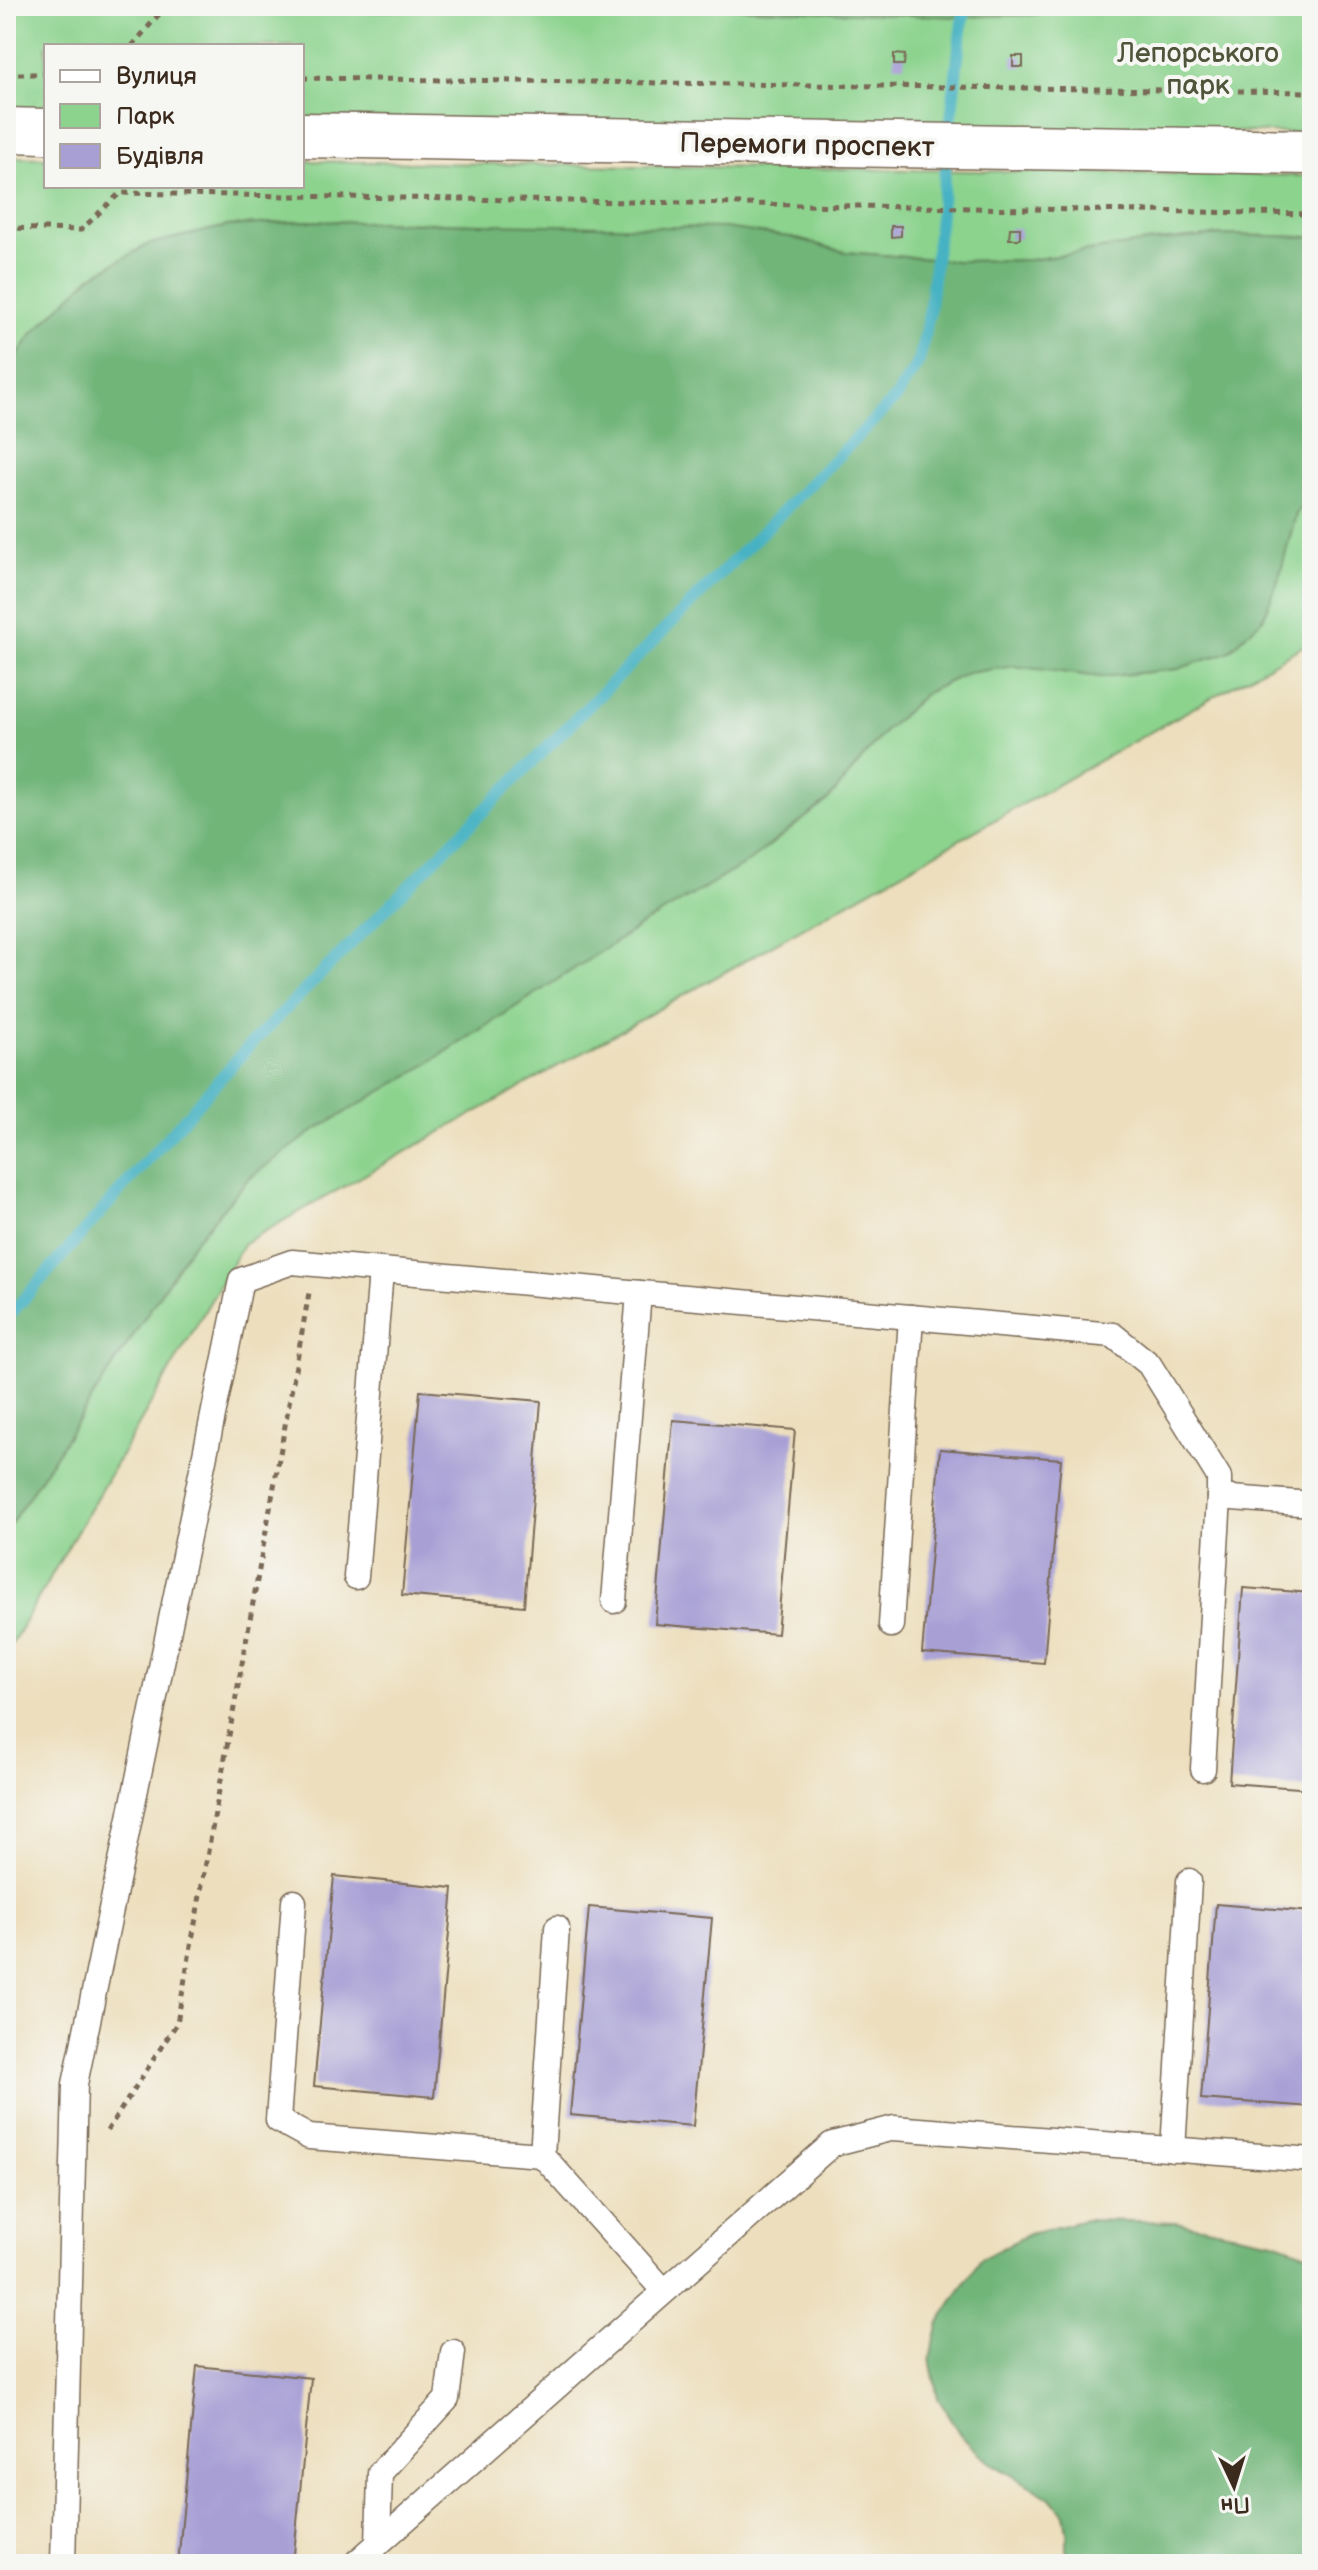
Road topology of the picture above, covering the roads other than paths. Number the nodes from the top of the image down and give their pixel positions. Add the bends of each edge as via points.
1 (6, 130) edge
2 (44, 131) edge
3 (304, 135) edge
4 (1312, 152) edge
5 (381, 1271) junction
6 (639, 1293) junction
7 (911, 1317) junction
8 (1219, 1497) junction
9 (1312, 1504) edge
10 (356, 1577) dead end
11 (614, 1601) dead end
12 (891, 1625) dead end
13 (1203, 1769) dead end
14 (1189, 1881) dead end
15 (294, 1902) dead end
16 (557, 1928) dead end
17 (1173, 2150) junction
18 (542, 2155) junction
19 (1312, 2160) edge
20 (664, 2291) junction
21 (453, 2352) dead end
22 (378, 2544) junction
23 (63, 2564) edge
24 (355, 2564) edge

1 - 2 main road
3 - 4 main road, Перемоги проспект
5 - 6 lane
5 - 10 lane
5 - 23 lane via 291,1262 241,1280 75,2084
6 - 7 lane
6 - 11 lane
7 - 8 lane via 1113,1335 1149,1364 1219,1477
7 - 12 lane
8 - 9 lane
8 - 13 lane
14 - 17 lane
15 - 18 lane via 278,2120 309,2137
16 - 18 lane
17 - 19 lane
17 - 20 lane via 894,2128 832,2144
18 - 20 lane
20 - 22 lane
21 - 22 lane via 447,2399 380,2473
22 - 24 lane

